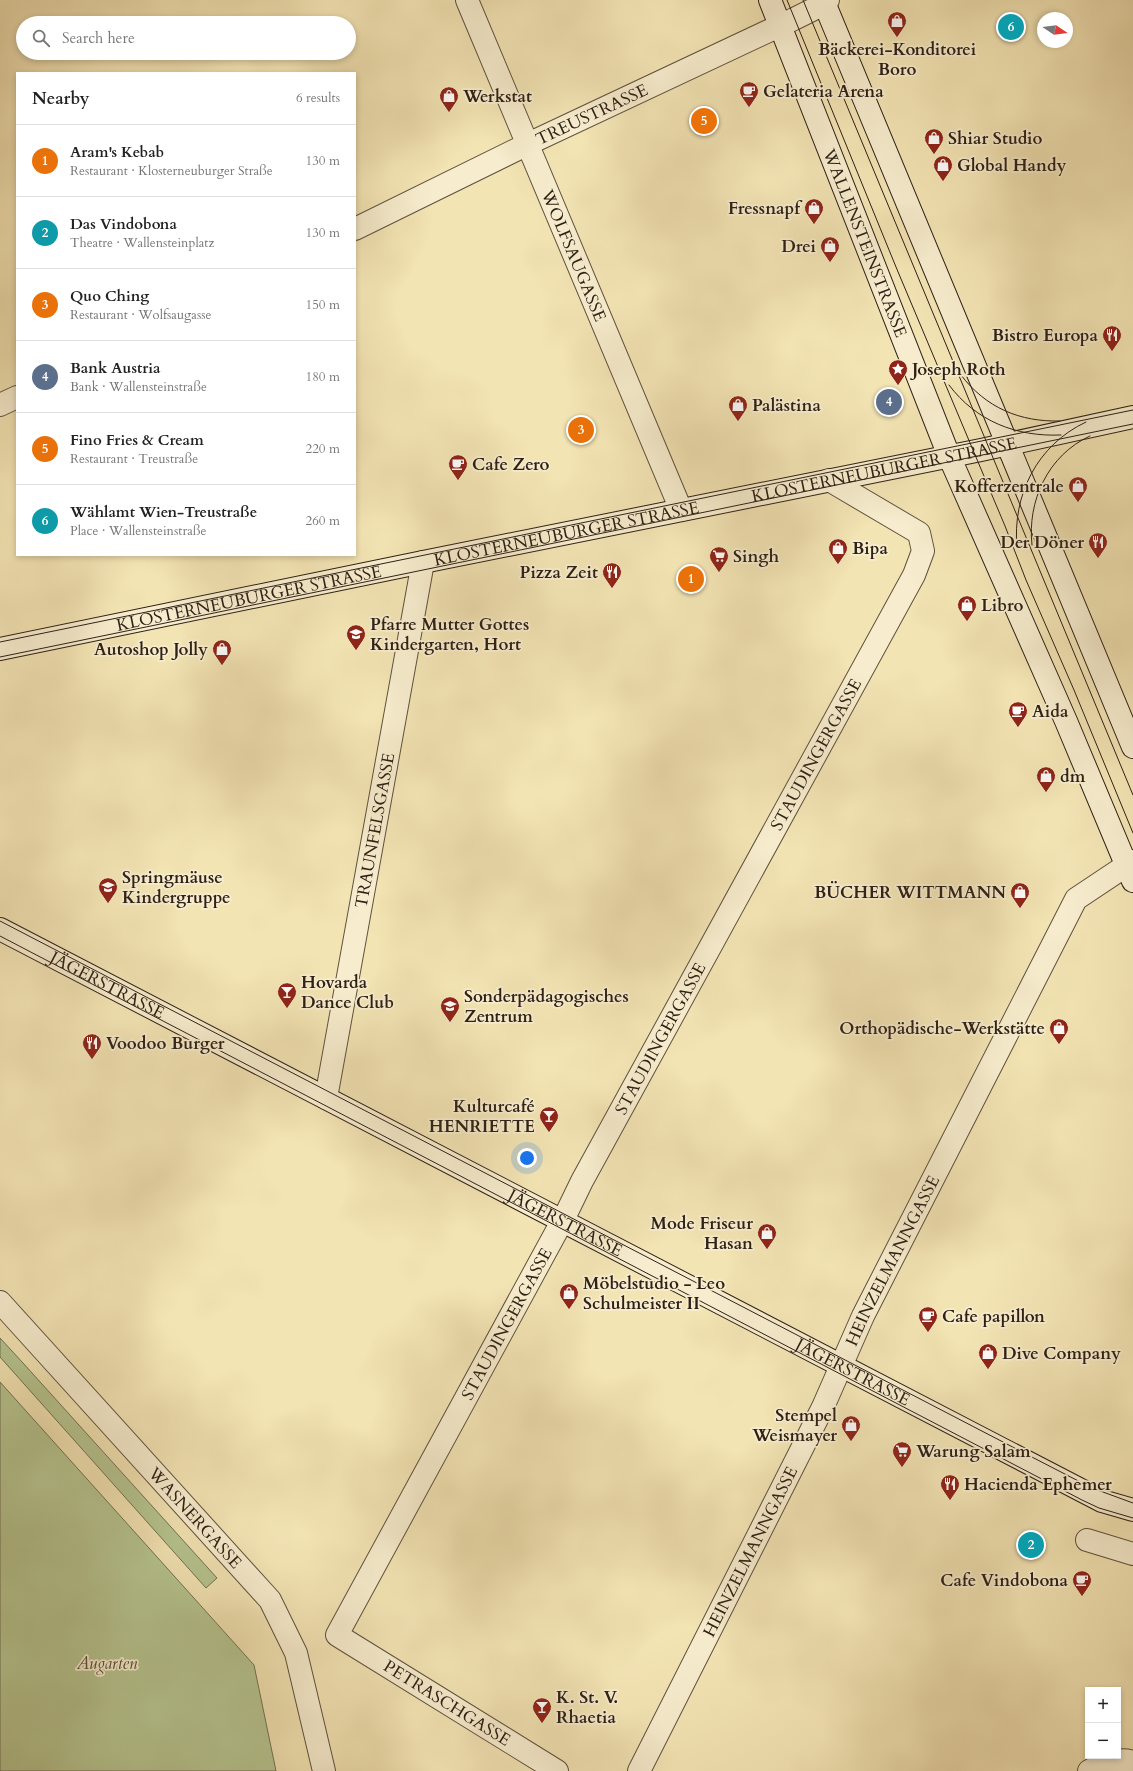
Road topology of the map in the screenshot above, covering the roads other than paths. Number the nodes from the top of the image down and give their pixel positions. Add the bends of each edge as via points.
1 (467, 0) edge
2 (770, 0) edge
3 (825, 1) edge
4 (781, 25) junction
5 (528, 144) junction
6 (356, 229) edge
7 (16, 397) edge
8 (0, 405) edge
9 (1133, 417) edge
10 (1008, 444) junction
11 (948, 456) junction
12 (829, 480) junction
13 (681, 510) junction
14 (423, 562) junction
15 (0, 649) edge
16 (1131, 735) edge
17 (1131, 869) edge
18 (0, 929) edge
19 (326, 1098) junction
20 (562, 1221) junction
21 (0, 1302) edge
22 (841, 1366) junction
23 (1133, 1510) edge
24 (1087, 1540) dead end
25 (1133, 1554) edge
26 (337, 1635) joint
27 (1130, 1761) edge
28 (324, 1771) edge
29 (557, 1771) edge
30 (639, 1771) edge
31 (1089, 1771) edge

1 - 5 street, WOLFSAUGASSE
2 - 4 street, WALLENSTEINSTRASSE
3 - 4 street, TREUSTRASSE
3 - 10 street
4 - 5 street, TREUSTRASSE
4 - 11 street, WALLENSTEINSTRASSE
5 - 6 street, TREUSTRASSE
5 - 13 street, WOLFSAUGASSE
7 - 8 street
9 - 10 street, KLOSTERNEUBURGER STRASSE
10 - 11 street, KLOSTERNEUBURGER STRASSE
10 - 16 street
11 - 12 street, KLOSTERNEUBURGER STRASSE
11 - 17 street, WALLENSTEINSTRASSE
12 - 13 street, KLOSTERNEUBURGER STRASSE
12 - 20 street, STAUDINGERGASSE via 919,533 923,551 919,563
13 - 14 street, KLOSTERNEUBURGER STRASSE
14 - 15 street, KLOSTERNEUBURGER STRASSE
14 - 19 street, TRAUNFELSGASSE
17 - 22 street, HEINZELMANNGASSE via 1076,899 863,1316
18 - 19 street, JÄGERSTRASSE
19 - 20 street, JÄGERSTRASSE
20 - 22 street, JÄGERSTRASSE
20 - 26 street, STAUDINGERGASSE
21 - 28 street, WASNERGASSE via 270,1600 296,1652
22 - 23 street, JÄGERSTRASSE via 1102,1501
22 - 30 street, HEINZELMANNGASSE via 823,1407
24 - 25 street
26 - 29 street, PETRASCHGASSE
27 - 31 street

